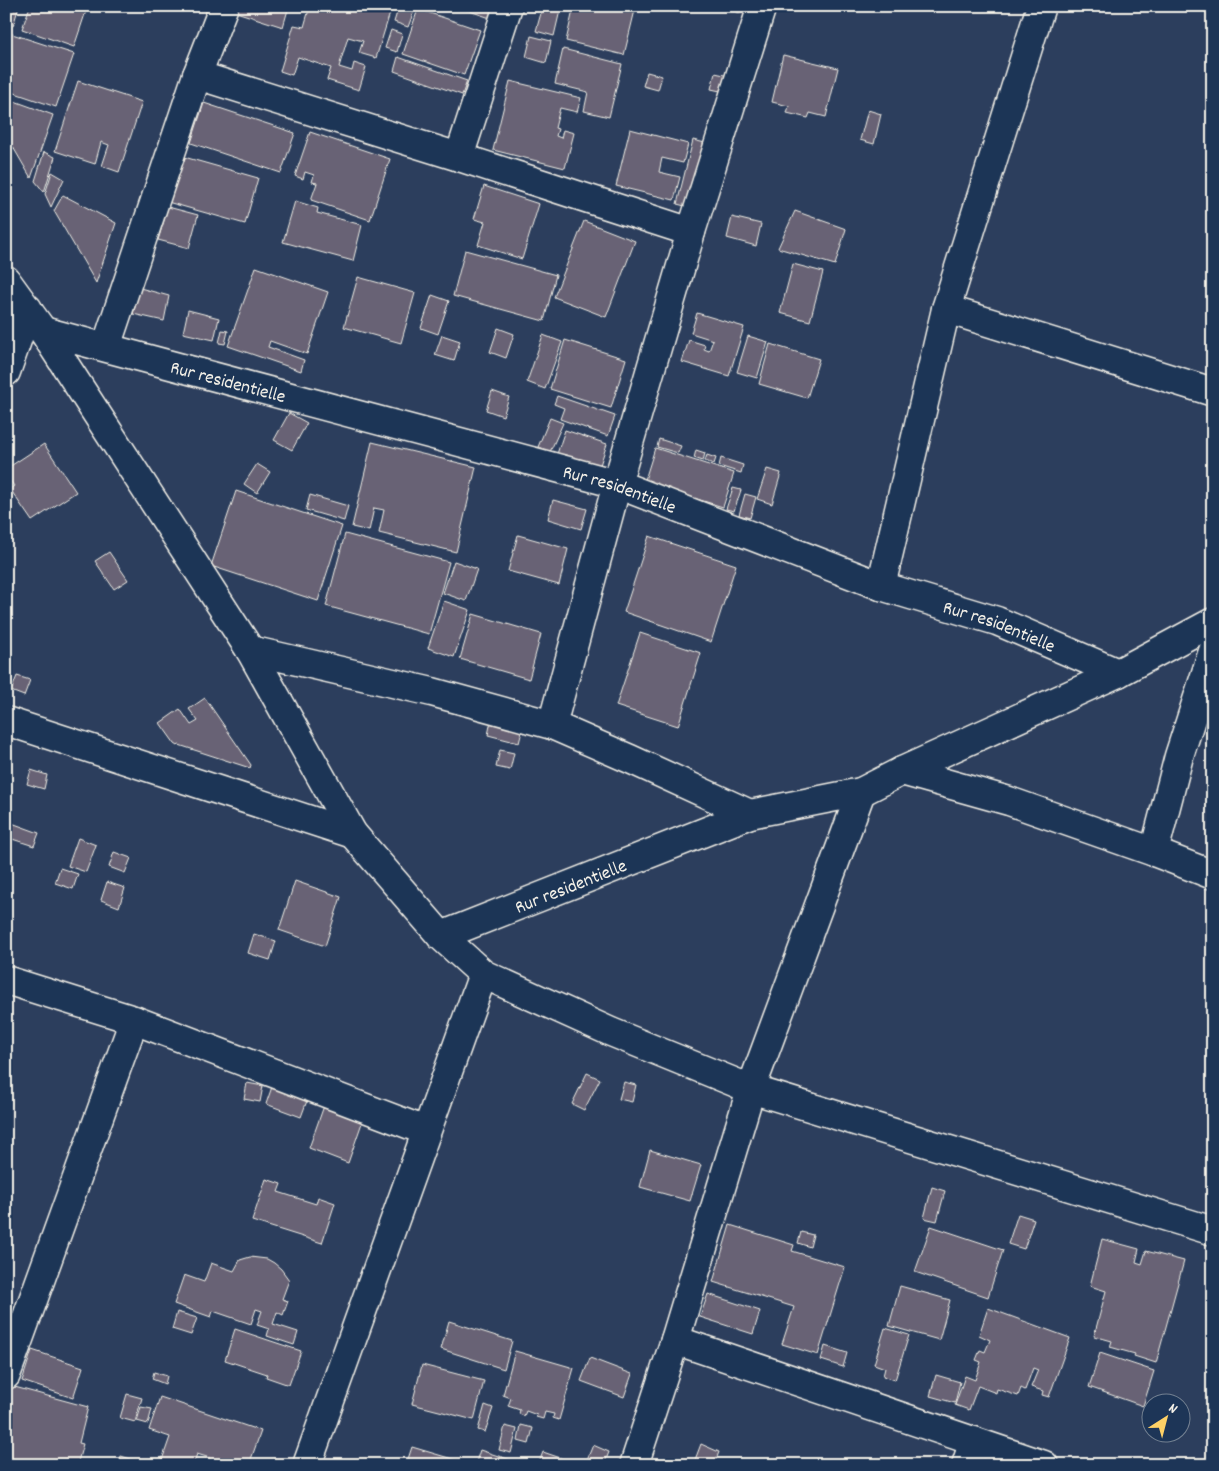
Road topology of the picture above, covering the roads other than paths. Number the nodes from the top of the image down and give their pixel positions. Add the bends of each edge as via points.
1 (224, 6) edge
2 (508, 6) edge
3 (762, 6) edge
4 (1041, 6) edge
5 (197, 75) junction
6 (459, 157) junction
7 (691, 232) junction
8 (6, 280) edge
9 (28, 309) junction
10 (946, 309) junction
11 (43, 331) junction
12 (106, 346) junction
13 (6, 372) edge
14 (1210, 383) edge
15 (617, 484) junction
16 (881, 586) junction
17 (1213, 622) edge
18 (250, 650) junction
19 (1213, 651) edge
20 (1118, 673) junction
21 (6, 722) edge
22 (552, 725) junction
23 (902, 771) junction
24 (861, 792) junction
25 (750, 814) junction
26 (353, 834) junction
27 (1154, 852) junction
28 (1213, 874) edge
29 (441, 936) junction
30 (483, 974) junction
31 (6, 980) edge
32 (134, 1020) junction
33 (751, 1090) junction
34 (426, 1131) junction
35 (1213, 1231) edge
36 (675, 1340) junction
37 (6, 1375) edge
38 (970, 1453) edge
39 (307, 1465) edge
40 (634, 1465) edge
41 (1044, 1465) edge

1 - 5 street
2 - 6 street
3 - 7 street
4 - 10 street
5 - 6 street
5 - 12 street
6 - 7 street
7 - 15 street
8 - 9 street
9 - 11 street
9 - 13 street
10 - 14 street
10 - 16 street
11 - 12 street, Rur residentielle
11 - 18 street
12 - 15 street, Rur residentielle
15 - 16 street, Rur residentielle
15 - 22 street
16 - 20 street, Rur residentielle via 997,621
17 - 20 street, Rur residentielle
18 - 22 street via 432,692
18 - 26 street
19 - 27 street via 1178,756
20 - 23 street, Rur residentielle
21 - 26 street
22 - 25 street
23 - 24 street, Rur residentielle
23 - 27 street via 1009,801
24 - 25 street, Rur residentielle
24 - 33 street
25 - 29 street, Rur residentielle
26 - 29 street
27 - 28 street
29 - 30 street
30 - 33 street
30 - 34 street
31 - 32 street
32 - 34 street
32 - 37 street
33 - 35 street
33 - 36 street
34 - 39 street
36 - 38 street
36 - 40 street
38 - 41 street

